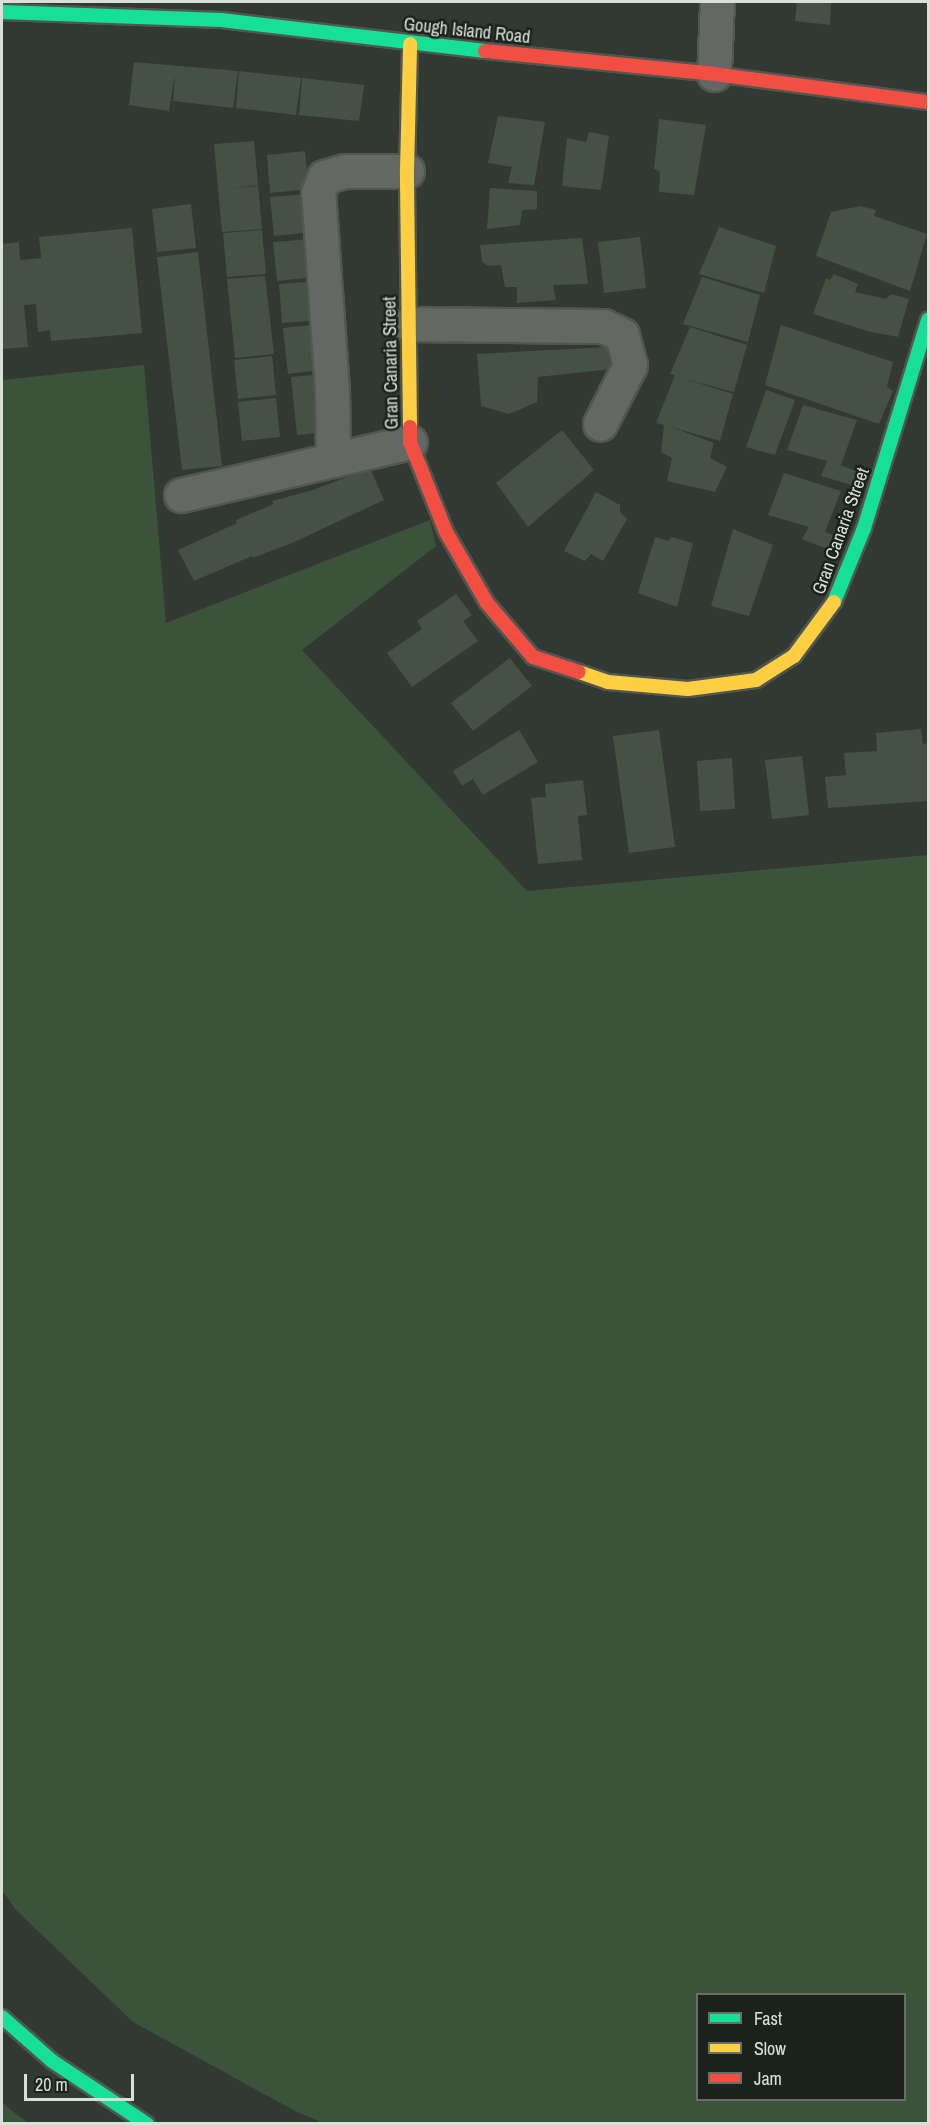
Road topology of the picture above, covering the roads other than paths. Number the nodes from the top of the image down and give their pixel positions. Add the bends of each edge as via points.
1 (717, 2) edge
2 (63, 8) edge
3 (2, 12) edge
4 (410, 44) junction
5 (714, 74) junction
6 (928, 102) edge
7 (407, 171) junction
8 (928, 320) edge
9 (409, 324) junction
10 (600, 424) dead end
11 (410, 442) junction
12 (333, 460) junction
13 (181, 495) dead end
14 (2, 2017) edge
15 (147, 2124) edge

1 - 5 street
2 - 3 street, Gough Island Road
2 - 4 street, Gough Island Road via 220,20
4 - 5 street, Gough Island Road
4 - 7 street, Gran Canaria Street
5 - 6 street, Gough Island Road
7 - 9 street, Gran Canaria Street
7 - 12 street via 345,171 324,177 318,193
8 - 11 street, Gran Canaria Street via 864,528 832,606 794,656 756,680 688,689 608,682 533,657 475,583 446,532
9 - 10 street via 603,326 622,334 630,365
9 - 11 street, Gran Canaria Street
11 - 12 street
12 - 13 street
14 - 15 street via 52,2061

